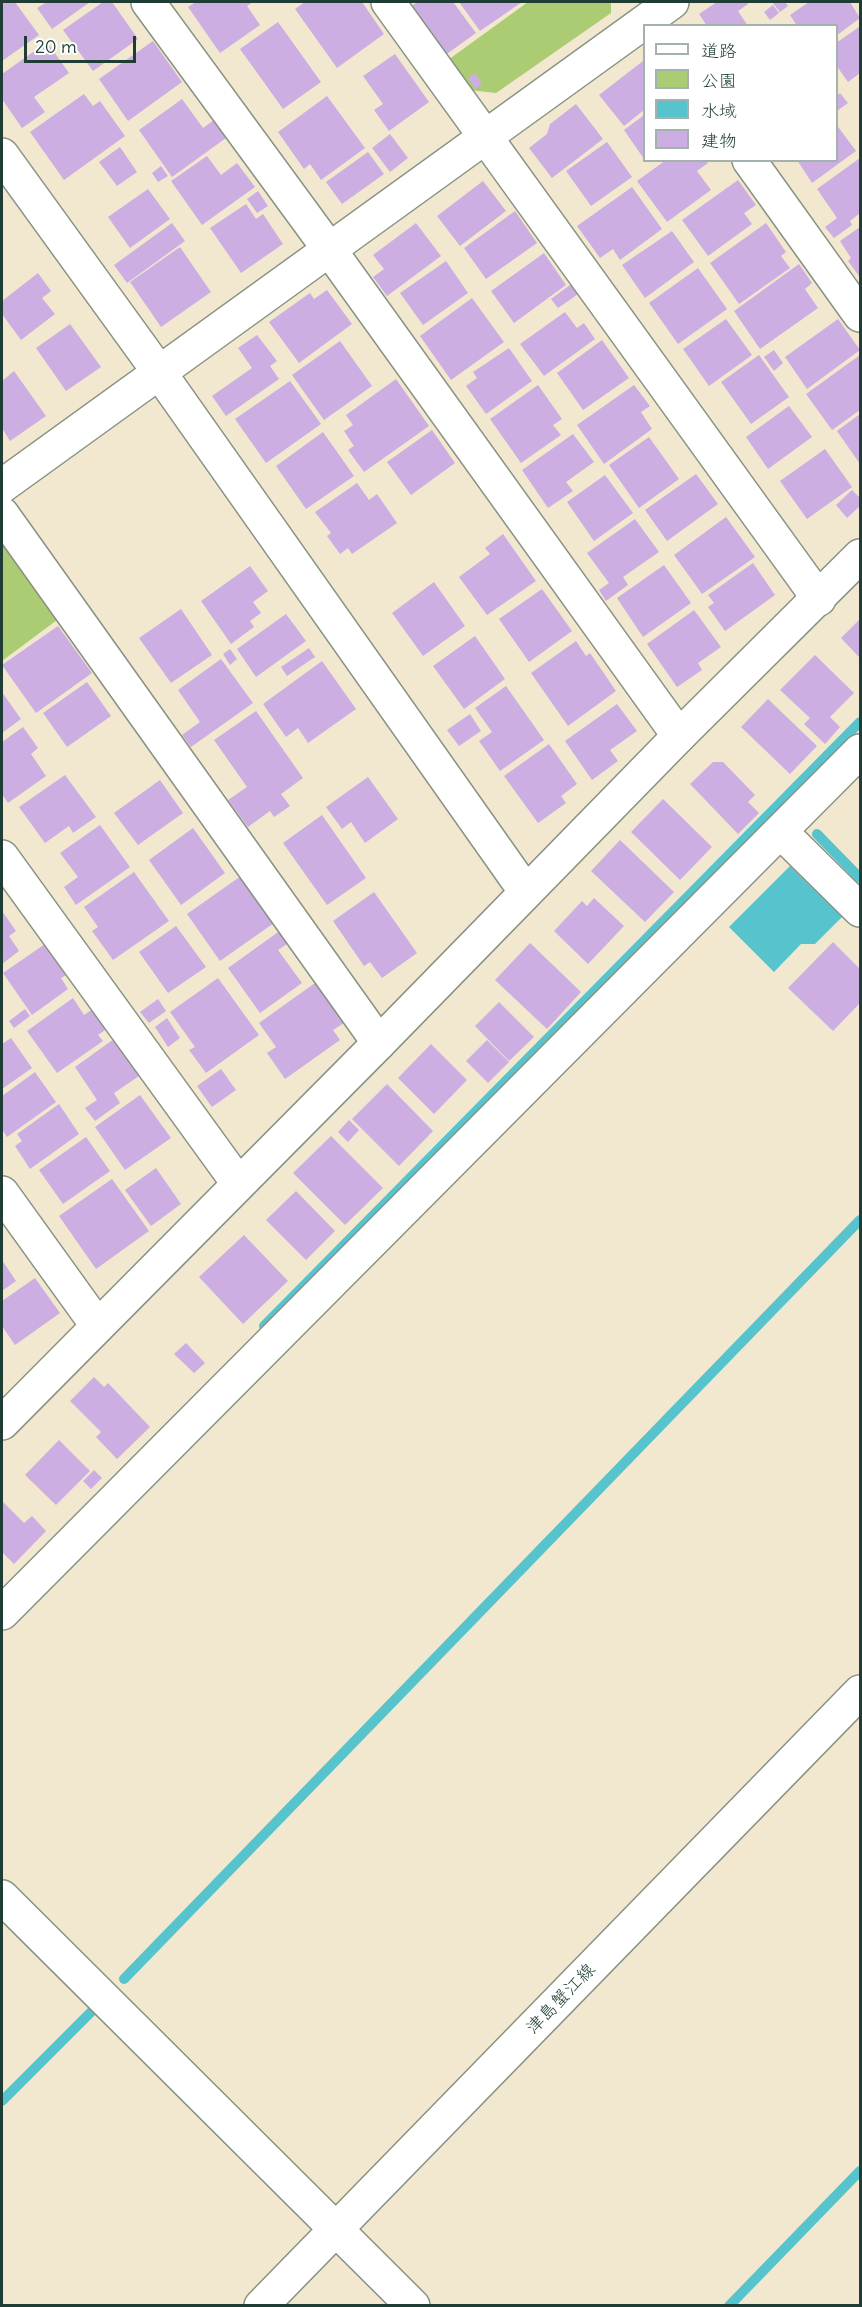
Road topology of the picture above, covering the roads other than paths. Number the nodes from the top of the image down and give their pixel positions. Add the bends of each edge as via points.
1 (148, 2) edge
2 (388, 2) edge
3 (651, 12) edge
4 (486, 135) junction
5 (2, 156) edge
6 (750, 162) edge
7 (329, 249) junction
8 (861, 315) edge
9 (159, 372) junction
10 (2, 486) edge
11 (2, 514) edge
12 (861, 556) edge
13 (819, 599) junction
14 (679, 736) junction
15 (861, 751) edge
16 (781, 832) junction
17 (2, 857) edge
18 (526, 892) junction
19 (861, 910) edge
20 (379, 1043) junction
21 (238, 1183) junction
22 (2, 1193) edge
23 (97, 1325) junction
24 (2, 1423) edge
25 (2, 1613) edge
26 (861, 1692) edge
27 (2, 1897) edge
28 (337, 2229) junction
29 (261, 2306) edge
30 (413, 2306) edge

1 - 7 street
2 - 4 street
3 - 4 street
4 - 7 street
4 - 13 street
5 - 9 street
6 - 8 street
7 - 9 street
7 - 14 street
9 - 10 street
9 - 18 street
11 - 20 street
12 - 13 street
13 - 14 street
14 - 18 street
15 - 16 street
16 - 19 street
16 - 25 street
17 - 21 street
18 - 20 street
20 - 21 street
21 - 23 street
22 - 23 street
23 - 24 street
26 - 28 street, 津島蟹江線
27 - 28 street
28 - 29 street, 津島蟹江線
28 - 30 street

